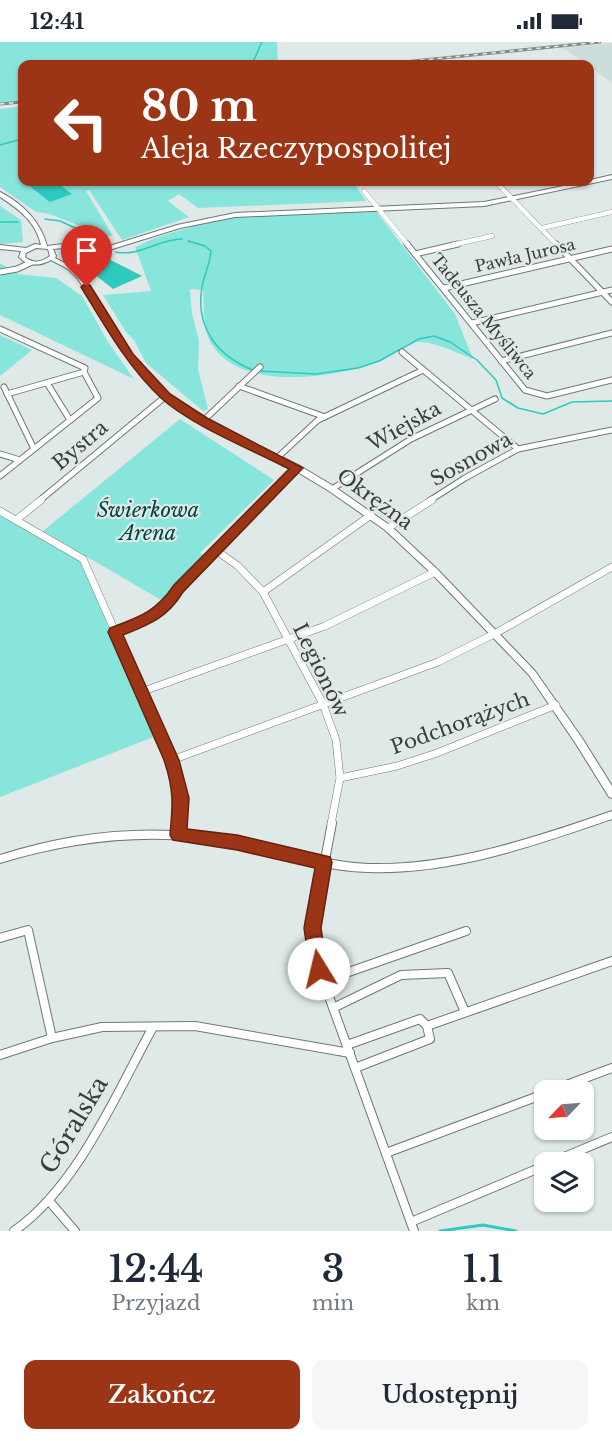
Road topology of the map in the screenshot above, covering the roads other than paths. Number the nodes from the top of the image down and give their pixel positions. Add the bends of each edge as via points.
1 (612, 177) edge
2 (594, 180) edge
3 (500, 186) edge
4 (558, 186) edge
5 (364, 191) dead end
6 (0, 194) edge
7 (513, 198) junction
8 (380, 208) junction
9 (612, 212) edge
10 (34, 223) junction
11 (542, 228) junction
12 (492, 236) dead end
13 (35, 246) junction
14 (2, 248) edge
15 (612, 249) edge
16 (50, 251) junction
17 (415, 254) junction
18 (25, 257) junction
19 (570, 259) junction
20 (44, 262) junction
21 (2, 272) edge
22 (80, 278) junction
23 (444, 288) junction
24 (612, 290) edge
25 (601, 291) junction
26 (612, 302) edge
27 (472, 323) junction
28 (0, 329) edge
29 (612, 333) edge
30 (402, 352) dead end
31 (501, 361) junction
32 (260, 367) dead end
33 (423, 370) junction
34 (84, 372) junction
35 (612, 380) edge
36 (47, 382) junction
37 (239, 386) junction
38 (166, 396) junction
39 (495, 399) dead end
40 (470, 409) junction
41 (325, 417) junction
42 (70, 420) junction
43 (203, 421) junction
44 (612, 430) edge
45 (34, 449) junction
46 (518, 449) junction
47 (0, 454) edge
48 (278, 457) junction
49 (20, 460) junction
50 (297, 468) junction
51 (0, 476) edge
52 (332, 489) junction
53 (0, 511) edge
54 (371, 516) junction
55 (16, 520) junction
56 (388, 528) junction
57 (217, 552) junction
58 (612, 567) edge
59 (435, 572) junction
60 (263, 592) junction
61 (115, 632) junction
62 (496, 633) junction
63 (290, 641) junction
64 (141, 692) junction
65 (323, 704) junction
66 (556, 705) junction
67 (172, 760) junction
68 (340, 778) junction
69 (612, 794) edge
70 (612, 815) edge
71 (178, 835) junction
72 (0, 859) edge
73 (324, 862) junction
74 (466, 931) dead end
75 (0, 938) edge
76 (612, 960) edge
77 (323, 981) junction
78 (333, 1008) junction
79 (465, 1012) junction
80 (427, 1026) junction
81 (153, 1027) junction
82 (52, 1038) junction
83 (348, 1049) junction
84 (0, 1055) edge
85 (355, 1068) junction
86 (612, 1068) edge
87 (580, 1080) edge
88 (534, 1098) edge
89 (612, 1137) edge
90 (576, 1152) edge
91 (386, 1153) junction
92 (534, 1171) edge
93 (50, 1202) junction
94 (412, 1227) edge
95 (20, 1230) edge
96 (75, 1231) edge

1 - 2 street
3 - 7 street
4 - 7 street
5 - 8 street, Tadeusza Myśliwca
6 - 10 street
7 - 8 street via 477,205
7 - 11 street
8 - 16 street via 226,216 106,249
8 - 17 street, Tadeusza Myśliwca
9 - 11 street
10 - 13 street
10 - 16 street
11 - 19 street
12 - 17 street
13 - 16 street
13 - 18 street
14 - 18 street
15 - 19 street, Pawła Jurosa
16 - 20 street
16 - 22 street, Okrężna
17 - 23 street, Tadeusza Myśliwca
18 - 20 street
18 - 21 street via 17,269
19 - 23 street, Pawła Jurosa
19 - 25 street
20 - 22 street
22 - 38 street, Okrężna via 129,356
23 - 27 street, Tadeusza Myśliwca
24 - 25 street
25 - 26 street
25 - 27 street
27 - 31 street, Tadeusza Myśliwca
28 - 34 street via 85,368
29 - 31 street
30 - 33 street
31 - 35 street, Tadeusza Myśliwca via 525,390 547,396
32 - 37 street
33 - 40 street
33 - 41 street
34 - 36 street
34 - 42 street via 98,398
36 - 42 street
36 - 45 street via 6,390
37 - 41 street
37 - 43 street
38 - 43 street, Okrężna
38 - 55 street, Bystra
39 - 40 street, Wiejska
40 - 46 street
40 - 52 street, Wiejska
41 - 48 street
42 - 45 street
43 - 48 street, Okrężna
44 - 46 street, Sosnowa
45 - 49 street
46 - 56 street, Sosnowa
47 - 49 street
48 - 50 street, Okrężna
49 - 51 street
50 - 52 street, Okrężna
50 - 57 street
52 - 54 street, Okrężna
53 - 55 street
54 - 56 street, Okrężna
54 - 60 street
55 - 61 street via 83,559
56 - 59 street, Okrężna
57 - 60 street, Legionów via 238,566
57 - 61 street via 160,612
58 - 62 street
59 - 62 street, Okrężna
59 - 63 street
60 - 63 street, Legionów
61 - 64 street
62 - 65 street via 438,662
62 - 66 street, Okrężna
63 - 64 street
63 - 65 street, Legionów
64 - 67 street
65 - 67 street
65 - 68 street, Legionów via 336,740
66 - 68 street, Podchorążych via 438,753
66 - 69 street, Okrężna
67 - 71 street via 182,798
68 - 73 street, Legionów
70 - 73 street via 521,842 424,864 370,868
71 - 72 street via 77,840
71 - 73 street
73 - 77 street, Legionów via 312,928
74 - 77 street
75 - 82 street via 28,930
76 - 79 street
77 - 78 street, Legionów
78 - 79 street via 401,975 448,973
78 - 83 street, Legionów
79 - 80 street
80 - 83 street via 420,1019
80 - 85 street via 430,1040
81 - 82 street via 102,1027
81 - 83 street via 195,1026
81 - 93 street, Góralska
82 - 84 street
83 - 85 street, Legionów
85 - 91 street, Legionów
86 - 87 street
88 - 91 street
89 - 90 street
91 - 94 street, Legionów
92 - 94 street
93 - 95 street, Góralska
93 - 96 street

